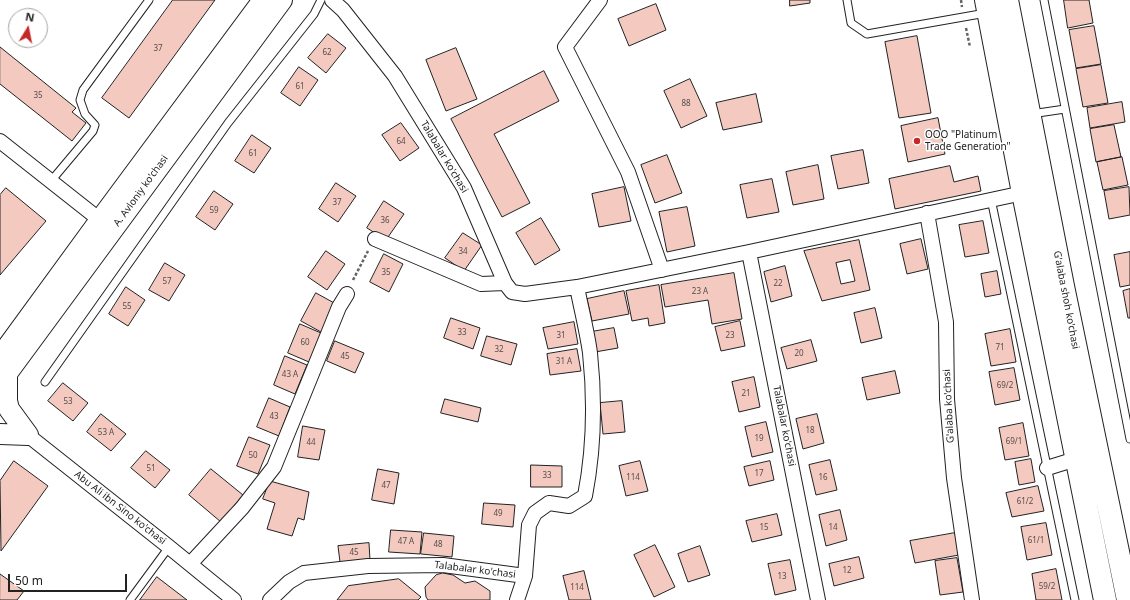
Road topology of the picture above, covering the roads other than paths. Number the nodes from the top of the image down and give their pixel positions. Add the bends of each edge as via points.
1 (149, 0) edge
2 (263, 0) edge
3 (282, 0) edge
4 (321, 0) edge
5 (332, 0) edge
6 (600, 0) edge
7 (847, 0) edge
8 (1007, 0) edge
9 (1044, 0) edge
10 (987, 6) edge
11 (1065, 109) junction
12 (1029, 115) junction
13 (0, 141) edge
14 (51, 181) junction
15 (1022, 193) junction
16 (991, 199) junction
17 (927, 213) junction
18 (100, 220) junction
19 (375, 239) road end
20 (749, 252) junction
21 (662, 270) junction
22 (505, 284) junction
23 (577, 287) junction
24 (346, 294) road end
25 (2, 371) edge
26 (45, 382) dead end
27 (3, 426) edge
28 (28, 435) junction
29 (1130, 439) edge
30 (1076, 459) junction
31 (1047, 468) junction
32 (169, 547) junction
33 (190, 564) junction
34 (525, 576) junction
35 (1128, 590) edge
36 (130, 600) edge
37 (234, 600) edge
38 (270, 600) edge
39 (517, 600) edge
40 (818, 600) edge
41 (972, 600) edge
42 (1075, 600) edge
43 (1105, 600) edge

1 - 14 lane via 83,90 80,100 85,114 95,125 93,131
2 - 18 main road, A. Avloniy ko'chasi
3 - 25 main road, A. Avloniy ko'chasi
4 - 26 lane via 314,14 228,123
5 - 22 street, Talabalar ko'chasi via 343,10 395,76 464,188
6 - 21 street via 565,47 628,172
7 - 10 lane via 851,23 867,34
8 - 12 main road, G'alaba shoh ko'chasi
9 - 11 lane
10 - 15 main road, G'alaba shoh ko'chasi
11 - 12 lane
11 - 29 lane
12 - 35 main road, G'alaba shoh ko'chasi
13 - 14 street
14 - 18 street
15 - 16 street
15 - 30 main road, G'alaba shoh ko'chasi
16 - 17 street
16 - 31 lane
17 - 20 street
17 - 41 street, G'alaba ko'chasi via 946,322 947,398 954,478
18 - 25 main road, A. Avloniy ko'chasi
19 - 22 street via 481,284
20 - 21 street
20 - 40 street, Talabalar ko'chasi
21 - 23 street
22 - 23 street via 512,292 525,294
23 - 34 street, Talabalar ko'chasi via 590,351 594,402 589,477 585,496 569,506 549,503 535,513 529,525
24 - 33 street via 274,467 242,508
25 - 28 main road via 9,409
27 - 28 main road
28 - 32 street, Abu Ali ibn Sino ko'chasi
30 - 31 street
30 - 43 main road, G'alaba shoh ko'chasi
31 - 42 lane
32 - 33 street, Abu Ali ibn Sino ko'chasi
32 - 36 lane
33 - 37 street, Abu Ali ibn Sino ko'chasi
34 - 38 street, Talabalar ko'chasi via 443,565 368,566 304,573
34 - 39 street

